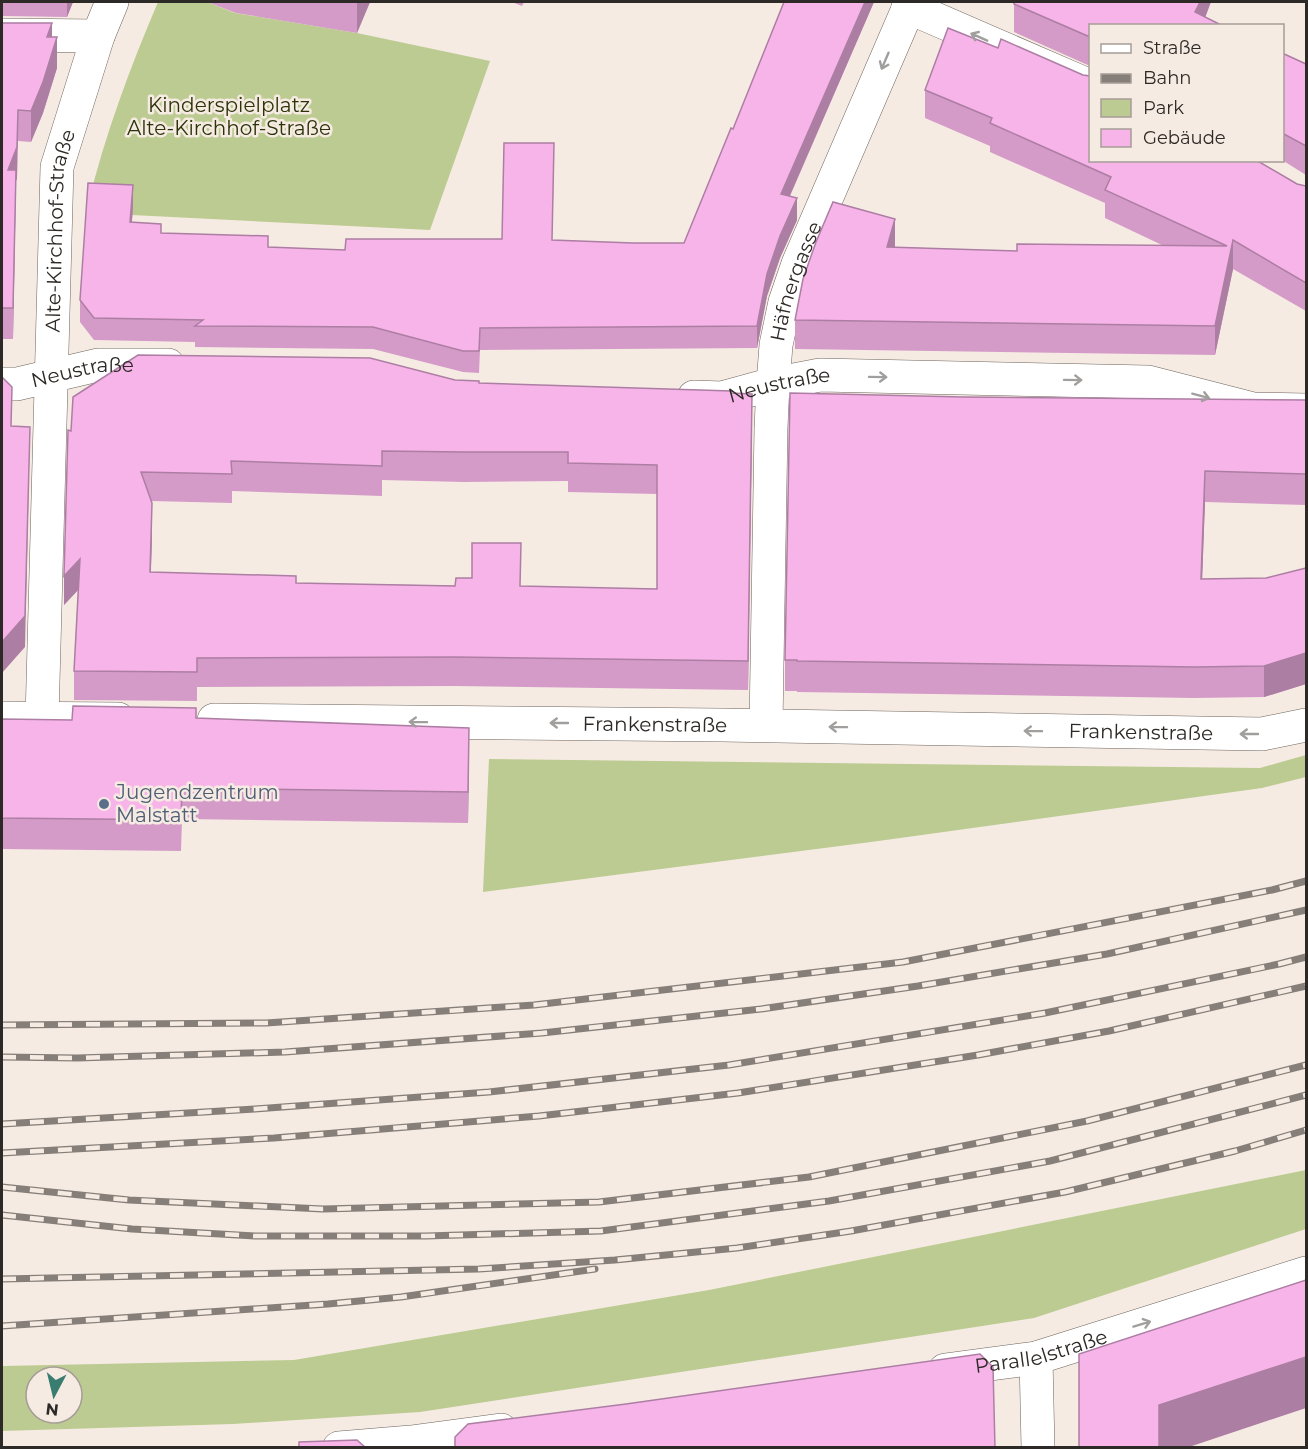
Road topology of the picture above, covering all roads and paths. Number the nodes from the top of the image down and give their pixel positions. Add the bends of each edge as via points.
1 (112, 2) edge
2 (910, 4) edge
3 (2, 35) edge
4 (98, 36) junction
5 (1089, 86) edge
6 (194, 366) edge
7 (52, 376) junction
8 (2, 384) edge
9 (773, 384) junction
10 (665, 396) edge
11 (1306, 410) edge
12 (2, 718) edge
13 (42, 719) junction
14 (145, 720) edge
15 (180, 720) edge
16 (766, 725) junction
17 (1306, 725) edge
18 (1306, 1273) edge
19 (1036, 1358) junction
20 (918, 1374) edge
21 (529, 1426) edge
22 (411, 1445) edge
23 (339, 1448) edge
24 (1038, 1448) edge

1 - 4 street, Alte-Kirchhof-Straße
5 -> 2 street
2 -> 9 street, Häfnergasse via 798,264 776,345
3 - 4 street
4 - 7 street, Alte-Kirchhof-Straße via 57,167
6 - 7 street, Neustraße via 99,364
7 - 8 street, Neustraße
7 - 13 street, Alte-Kirchhof-Straße
9 - 10 street, Neustraße via 722,398
9 -> 11 street, Neustraße via 820,375 1148,382 1253,409
9 - 16 street, Häfnergasse
12 - 13 street
13 - 14 street
16 -> 15 street, Frankenstraße
17 -> 16 street, Frankenstraße via 1262,734
19 -> 18 street, Parallelstraße
19 - 20 street, Parallelstraße
19 - 24 street
21 - 22 street
22 - 23 street

